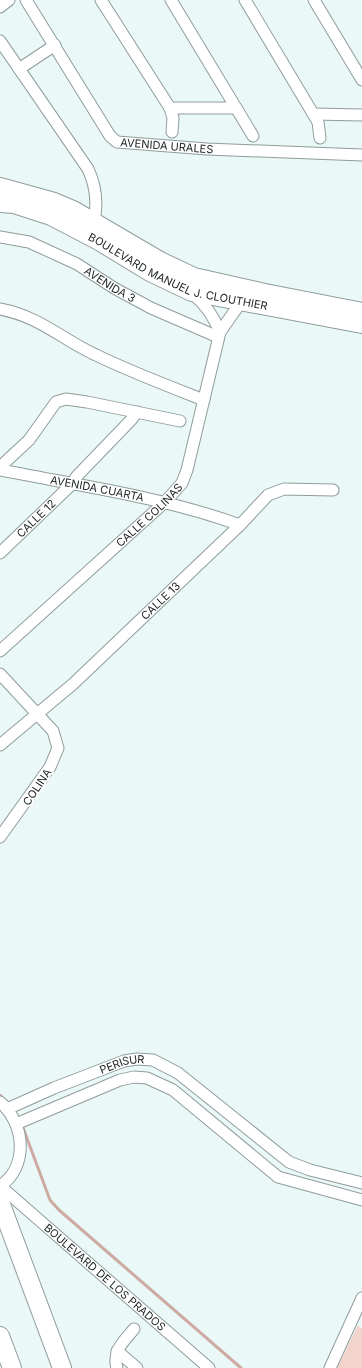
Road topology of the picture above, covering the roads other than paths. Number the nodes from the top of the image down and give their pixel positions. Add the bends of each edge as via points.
1 (9, 0) edge
2 (26, 0) edge
3 (102, 0) edge
4 (171, 0) edge
5 (245, 0) edge
6 (314, 0) edge
7 (0, 7) edge
8 (0, 41) edge
9 (55, 45) junction
10 (19, 69) junction
11 (362, 80) edge
12 (170, 108) junction
13 (236, 108) junction
14 (314, 114) junction
15 (362, 115) edge
16 (172, 132) dead end
17 (253, 136) dead end
18 (320, 138) dead end
19 (362, 155) edge
20 (0, 187) edge
21 (2, 204) edge
22 (94, 221) junction
23 (0, 237) edge
24 (192, 292) junction
25 (241, 302) junction
26 (0, 309) edge
27 (362, 312) edge
28 (362, 324) edge
29 (219, 335) junction
30 (204, 400) junction
31 (137, 412) junction
32 (180, 420) dead end
33 (0, 468) edge
34 (72, 484) junction
35 (333, 490) dead end
36 (165, 502) junction
37 (240, 526) junction
38 (0, 553) edge
39 (0, 651) edge
40 (0, 674) edge
41 (38, 714) junction
42 (0, 745) edge
43 (0, 837) edge
44 (4, 1106) edge
45 (228, 1114) junction
46 (16, 1124) junction
47 (218, 1128) junction
48 (308, 1170) junction
49 (362, 1183) edge
50 (0, 1186) edge
51 (305, 1186) junction
52 (362, 1200) edge
53 (0, 1202) edge
54 (362, 1298) edge
55 (359, 1316) edge
56 (134, 1329) dead end
57 (0, 1336) edge
58 (117, 1351) junction
59 (12, 1368) edge
60 (62, 1368) edge
61 (117, 1368) edge
62 (137, 1368) edge
63 (209, 1368) edge
64 (330, 1368) edge

1 - 7 street
2 - 9 street, AVENIDA URALES
3 - 12 street
4 - 13 street
5 - 14 street
6 - 11 street
8 - 10 street, BOULEVARD MANUEL J. CLOUTHIER
9 - 10 street
9 - 19 street, AVENIDA URALES via 110,136 117,142
10 - 22 street, BOULEVARD MANUEL J. CLOUTHIER via 88,169 94,183 97,208
12 - 13 street
12 - 16 street via 173,118
13 - 17 street
14 - 15 street
14 - 18 street
20 - 22 main road, BOULEVARD MANUEL J. CLOUTHIER via 54,202
21 - 24 main road, BOULEVARD MANUEL J. CLOUTHIER via 29,208 57,219 99,240 150,272
22 - 27 main road, BOULEVARD MANUEL J. CLOUTHIER via 160,261 194,276
23 - 29 street, AVENIDA 3 via 29,242 77,264 150,308
24 - 25 main road, BOULEVARD MANUEL J. CLOUTHIER
24 - 29 street via 214,318
25 - 28 main road, BOULEVARD MANUEL J. CLOUTHIER
25 - 29 street, CALLE COLINAS
26 - 30 street via 36,320 94,355
29 - 30 street, CALLE COLINAS
30 - 36 street, CALLE COLINAS via 187,470 182,482
31 - 32 street
31 - 33 street via 87,402 56,402 28,440
31 - 34 street, CALLE 12
33 - 34 street, AVENIDA CUARTA
34 - 36 street, AVENIDA CUARTA
34 - 38 street, CALLE 12
35 - 37 street, CALLE 13 via 284,489 274,492 268,495
36 - 37 street, AVENIDA CUARTA via 204,512
36 - 39 street, CALLE COLINAS
37 - 41 street, CALLE 13
40 - 41 street
41 - 42 street, CALLE 13
41 - 43 street, COLINA via 53,731 58,748 55,759
44 - 45 street, PERISUR via 124,1061 137,1059 153,1060 178,1073
44 - 46 street
45 - 47 street
45 - 48 street, PERISUR via 289,1162
46 - 47 street, PERISUR via 134,1076 147,1078 173,1090
46 - 50 street via 20,1139 20,1155 13,1175
47 - 51 street, PERISUR via 270,1172
48 - 49 street, PERISUR
48 - 51 street
50 - 63 street, BOULEVARD DE LOS PRADOS
51 - 52 street, PERISUR
53 - 60 main road
54 - 55 street
55 - 64 street
56 - 58 street
57 - 59 main road
58 - 61 street via 114,1357
58 - 62 street

